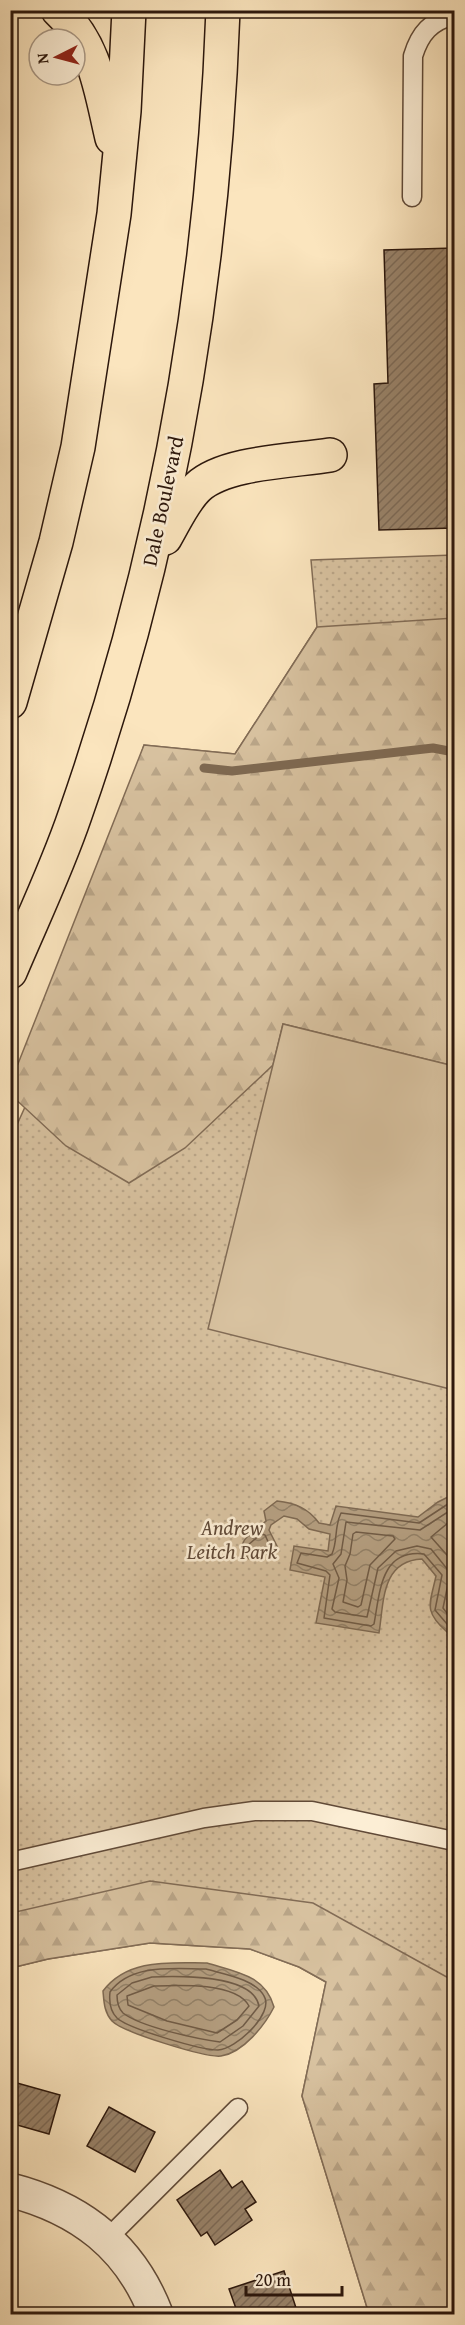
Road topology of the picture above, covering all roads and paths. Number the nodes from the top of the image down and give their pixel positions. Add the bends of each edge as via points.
1 (58, 10) edge
2 (129, 10) edge
3 (224, 10) edge
4 (454, 15) edge
5 (119, 166) junction
6 (412, 197) dead end
7 (330, 455) dead end
8 (150, 563) junction
9 (10, 702) edge
10 (10, 972) edge
11 (454, 1841) edge
12 (10, 1862) edge
13 (238, 2108) dead end
14 (10, 2190) edge
15 (107, 2239) junction
16 (156, 2314) edge

1 - 5 main road via 74,26 96,69
2 - 5 main road
3 - 8 main road, Dale Boulevard via 214,173 192,349
4 - 6 lane via 434,22 422,34 413,56
5 - 9 main road via 78,447 56,542
7 - 8 main road via 246,468 209,479 194,492
8 - 10 main road, Dale Boulevard via 75,817
11 - 12 lane via 312,1811 254,1811 204,1818
13 - 15 lane
14 - 15 street via 56,2204
15 - 16 street via 132,2268

